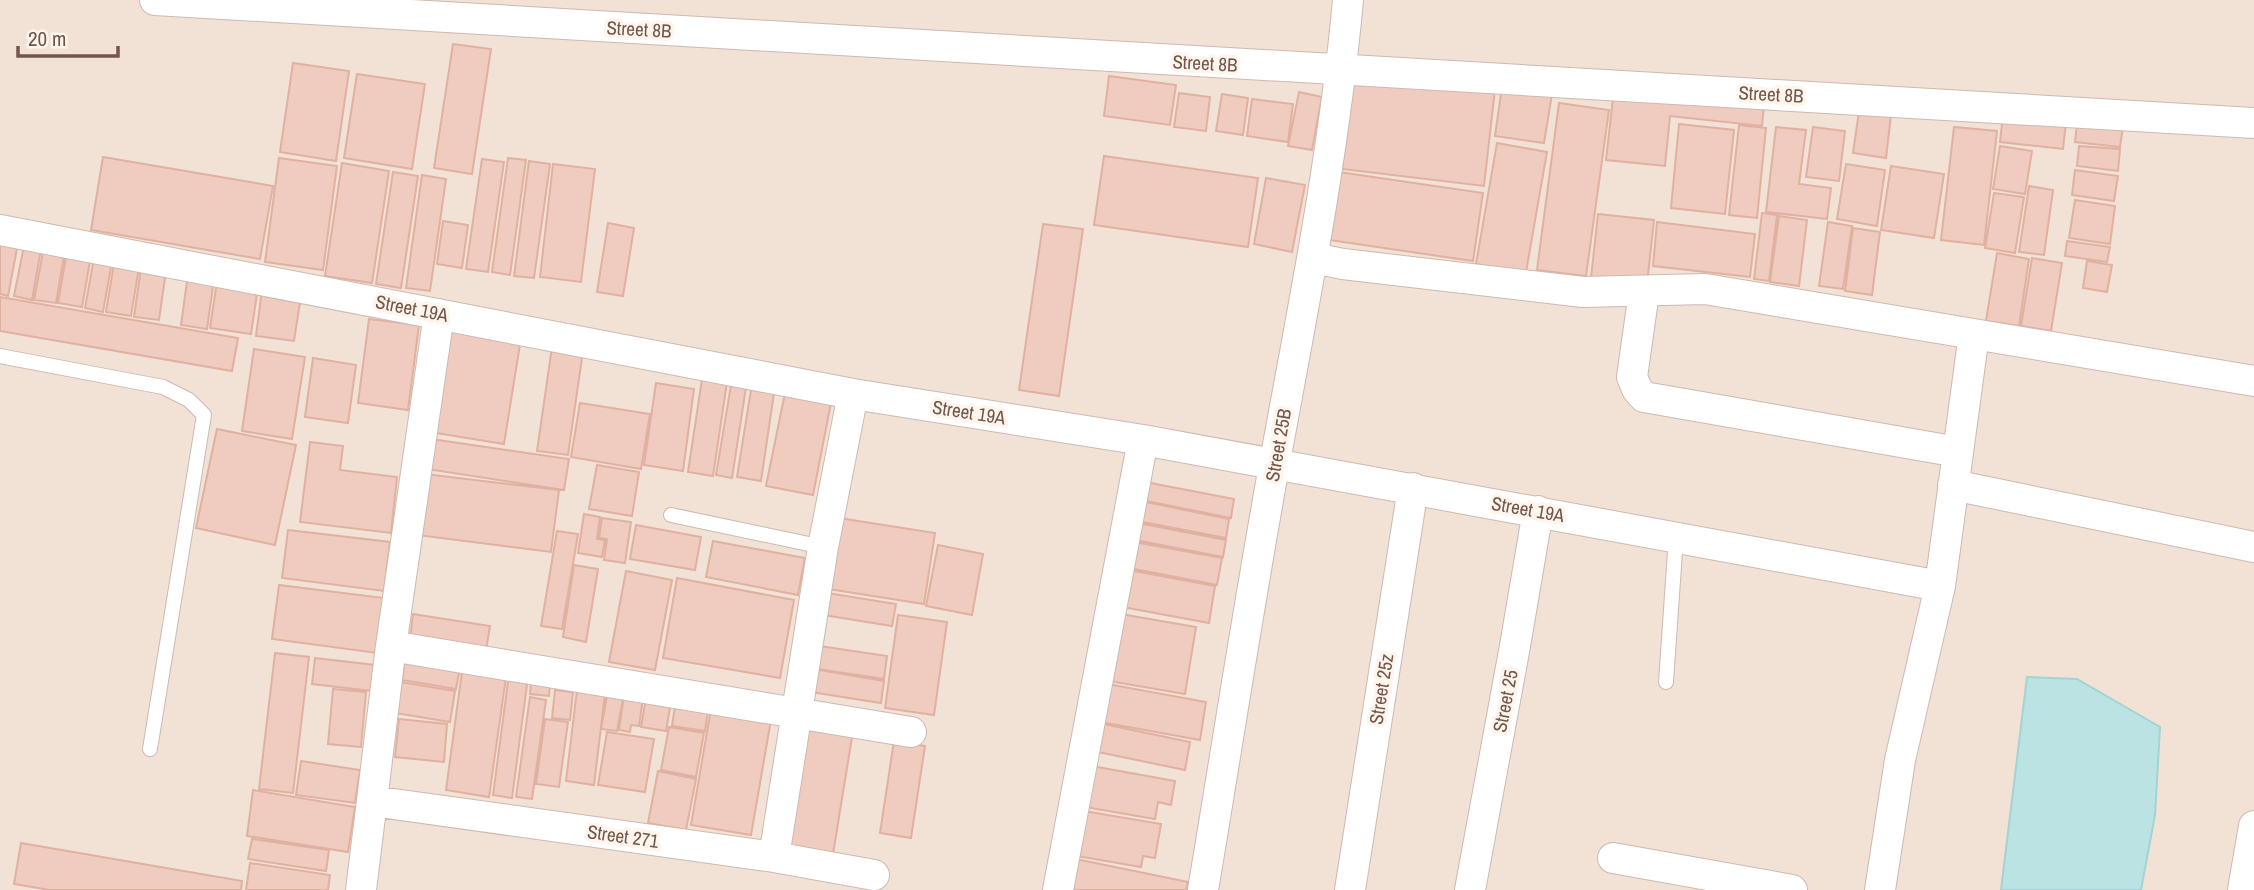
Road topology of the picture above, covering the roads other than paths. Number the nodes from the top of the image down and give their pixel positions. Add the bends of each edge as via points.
1 (155, 0) edge
2 (1348, 0) edge
3 (1341, 71) junction
4 (2254, 123) edge
5 (0, 230) edge
6 (1313, 258) junction
7 (1644, 292) junction
8 (439, 314) junction
9 (1974, 334) junction
10 (0, 356) edge
11 (2254, 381) edge
12 (853, 394) junction
13 (1143, 440) junction
14 (1958, 452) junction
15 (1274, 464) junction
16 (1953, 485) junction
17 (1413, 488) junction
18 (1538, 511) junction
19 (671, 515) dead end
20 (1676, 537) junction
21 (823, 547) junction
22 (2254, 547) edge
23 (1940, 586) junction
24 (391, 646) junction
25 (1666, 682) dead end
26 (797, 714) junction
27 (911, 732) dead end
28 (150, 749) dead end
29 (372, 802) junction
30 (2254, 826) edge
31 (774, 857) junction
32 (1612, 858) dead end
33 (874, 875) dead end
34 (361, 890) edge
35 (1058, 890) edge
36 (1203, 890) edge
37 (1350, 890) edge
38 (1470, 890) edge
39 (1792, 890) edge
40 (1880, 890) edge
41 (2243, 890) edge

1 - 3 street, Street 8B
2 - 3 street, Street 25B
3 - 4 street, Street 8B
3 - 6 street, Street 25B
5 - 8 street, Street 19A
6 - 7 street via 1583,292
6 - 15 street, Street 25B
7 - 9 street via 1705,289
7 - 14 street via 1632,377 1644,397
8 - 12 street, Street 19A
8 - 24 street
9 - 11 street
9 - 14 street
10 - 28 lane via 163,387 189,400 204,415
12 - 13 street, Street 19A
12 - 21 street
13 - 15 street, Street 19A
13 - 35 street
14 - 16 street
15 - 17 street, Street 19A
15 - 36 street, Street 25B
16 - 22 street
16 - 23 street
17 - 18 street, Street 19A
17 - 37 street, Street 25z
18 - 20 street, Street 19A
18 - 38 street, Street 25
19 - 21 lane
20 - 23 street, Street 19A
20 - 25 lane
21 - 26 street
23 - 40 street via 1900,761
24 - 26 street
24 - 29 street
26 - 27 street
26 - 31 street
29 - 31 street, Street 271
29 - 34 street
30 - 41 street
31 - 33 street, Street 271
32 - 39 street

